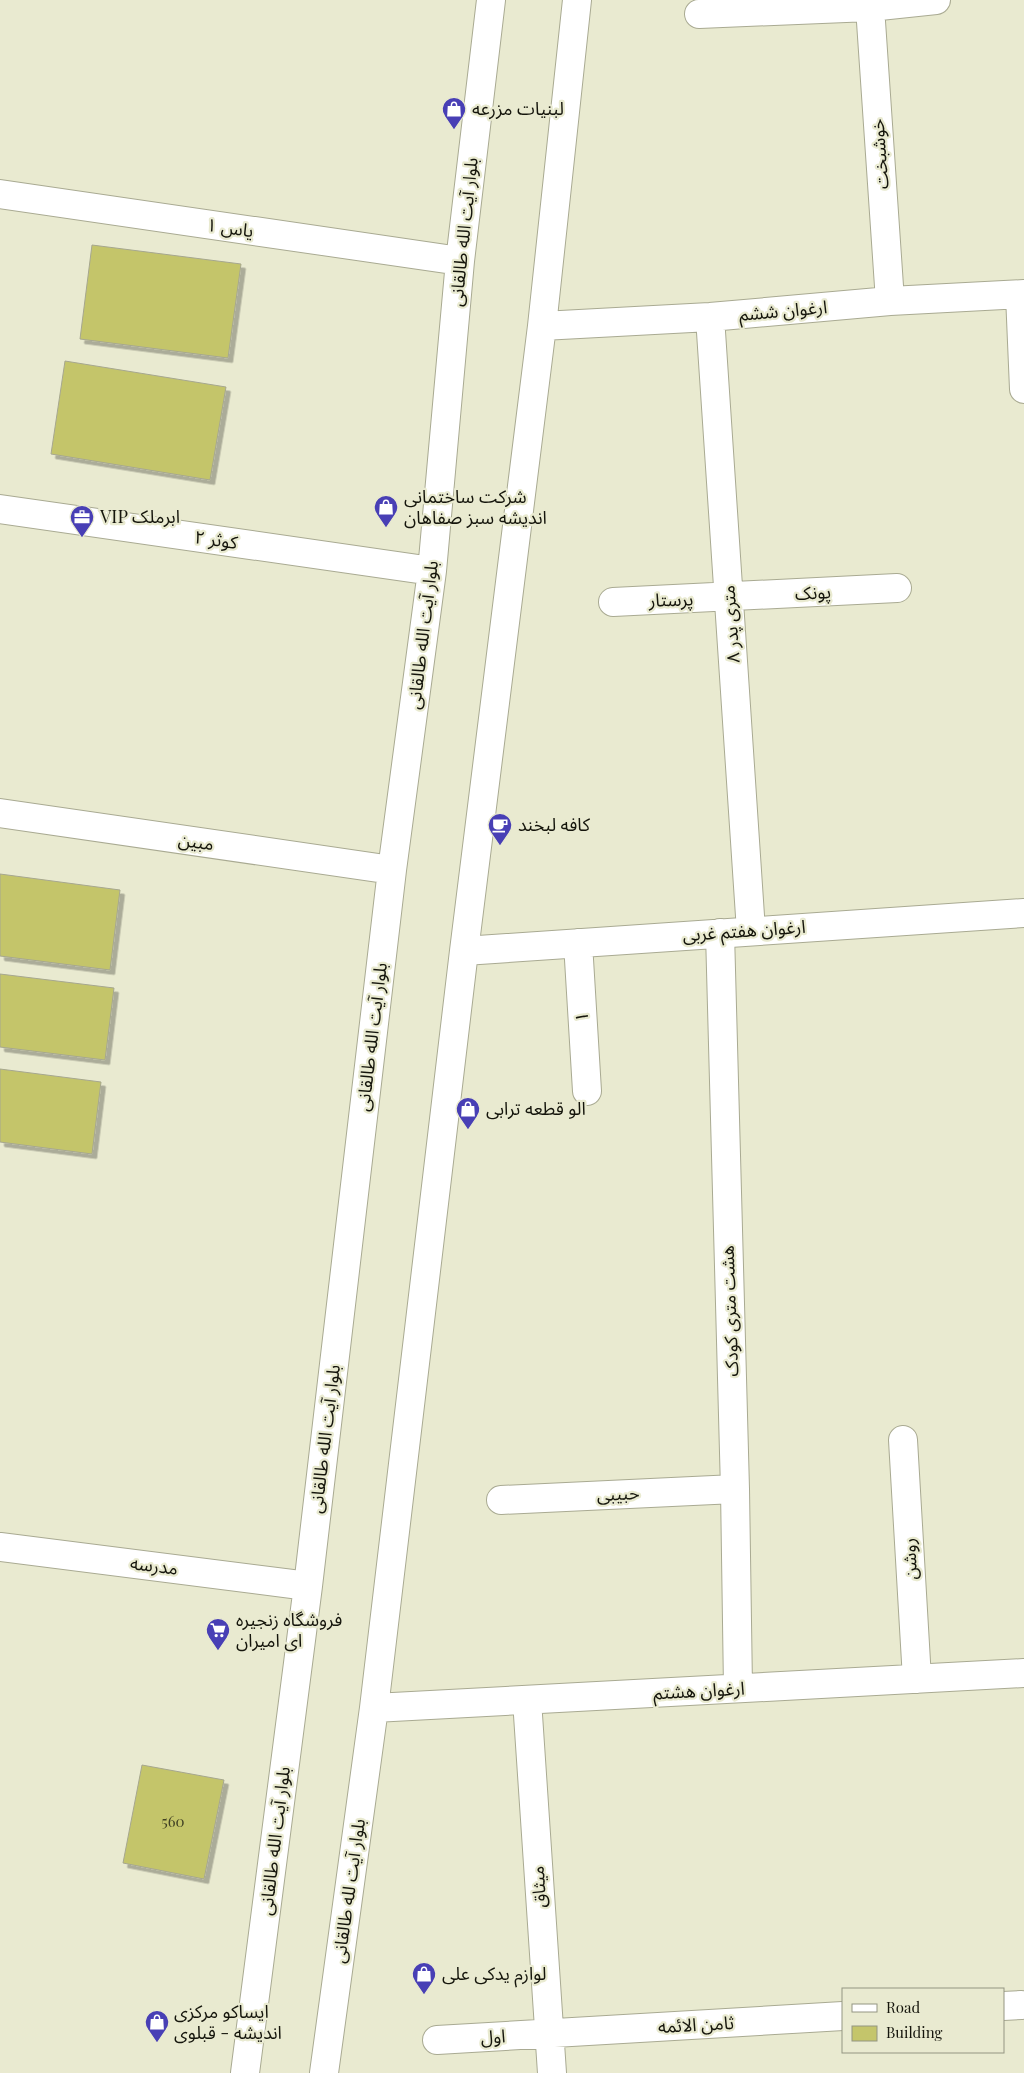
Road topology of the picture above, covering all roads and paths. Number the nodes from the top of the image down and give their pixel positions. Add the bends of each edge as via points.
1 (491, 0) edge
2 (577, 0) edge
3 (936, 0) edge
4 (870, 7) junction
5 (699, 14) dead end
6 (0, 194) edge
7 (460, 261) junction
8 (1022, 295) edge
9 (890, 302) junction
10 (710, 317) junction
11 (542, 326) junction
12 (1024, 389) edge
13 (0, 509) edge
14 (432, 571) junction
15 (897, 588) dead end
16 (729, 598) junction
17 (613, 602) dead end
18 (0, 813) edge
19 (392, 870) junction
20 (1024, 913) edge
21 (751, 930) junction
22 (720, 933) junction
23 (578, 943) junction
24 (464, 951) junction
25 (587, 1091) dead end
26 (903, 1440) dead end
27 (735, 1489) junction
28 (502, 1500) dead end
29 (0, 1547) edge
30 (308, 1586) junction
31 (1024, 1673) edge
32 (917, 1679) junction
33 (738, 1688) junction
34 (527, 1700) junction
35 (374, 1708) junction
36 (842, 2016) edge
37 (549, 2033) junction
38 (437, 2040) dead end
39 (245, 2073) edge
40 (324, 2073) edge
41 (552, 2073) edge

1 - 7 street, بلوار آیت الله طالقانی
2 - 11 street
3 - 4 street
4 - 5 street
4 - 9 street, خوشبخت
6 - 7 street, یاس ۱
7 - 14 street, بلوار آیت الله طالقانی
8 - 9 street, ارغوان ششم
8 - 12 street
9 - 10 street, ارغوان ششم
10 - 11 street, ارغوان ششم
10 - 16 street, ۸ متری پدر
11 - 24 street
13 - 14 street, کوثر ۲
14 - 19 street, بلوار آیت الله طالقانی
15 - 16 street, پونک
16 - 17 street, پرستار
16 - 21 street, ۸ متری پدر
18 - 19 street, مبین
19 - 30 street, بلوار آیت الله طالقانی
20 - 21 street, ارغوان هفتم غربی
21 - 22 street, ارغوان هفتم غربی
22 - 23 street, ارغوان هفتم غربی
22 - 27 street, هشت متری کودک
23 - 24 street, ارغوان هفتم غربی
23 - 25 street, ۱
24 - 35 street
26 - 32 street, روشن
27 - 28 street, حبیبی
27 - 33 street, هشت متری کودک
29 - 30 street, مدرسه
30 - 39 street, بلوار آیت الله طالقانی
31 - 32 street, ارغوان هشتم
32 - 33 street, ارغوان هشتم
33 - 34 street, ارغوان هشتم
34 - 35 street, ارغوان هشتم
34 - 37 street, میثاق
35 - 40 street, بلوار آیت لله طالقانی
36 - 37 street, ثامن الائمه
37 - 38 street, اول
37 - 41 street, میثاق

